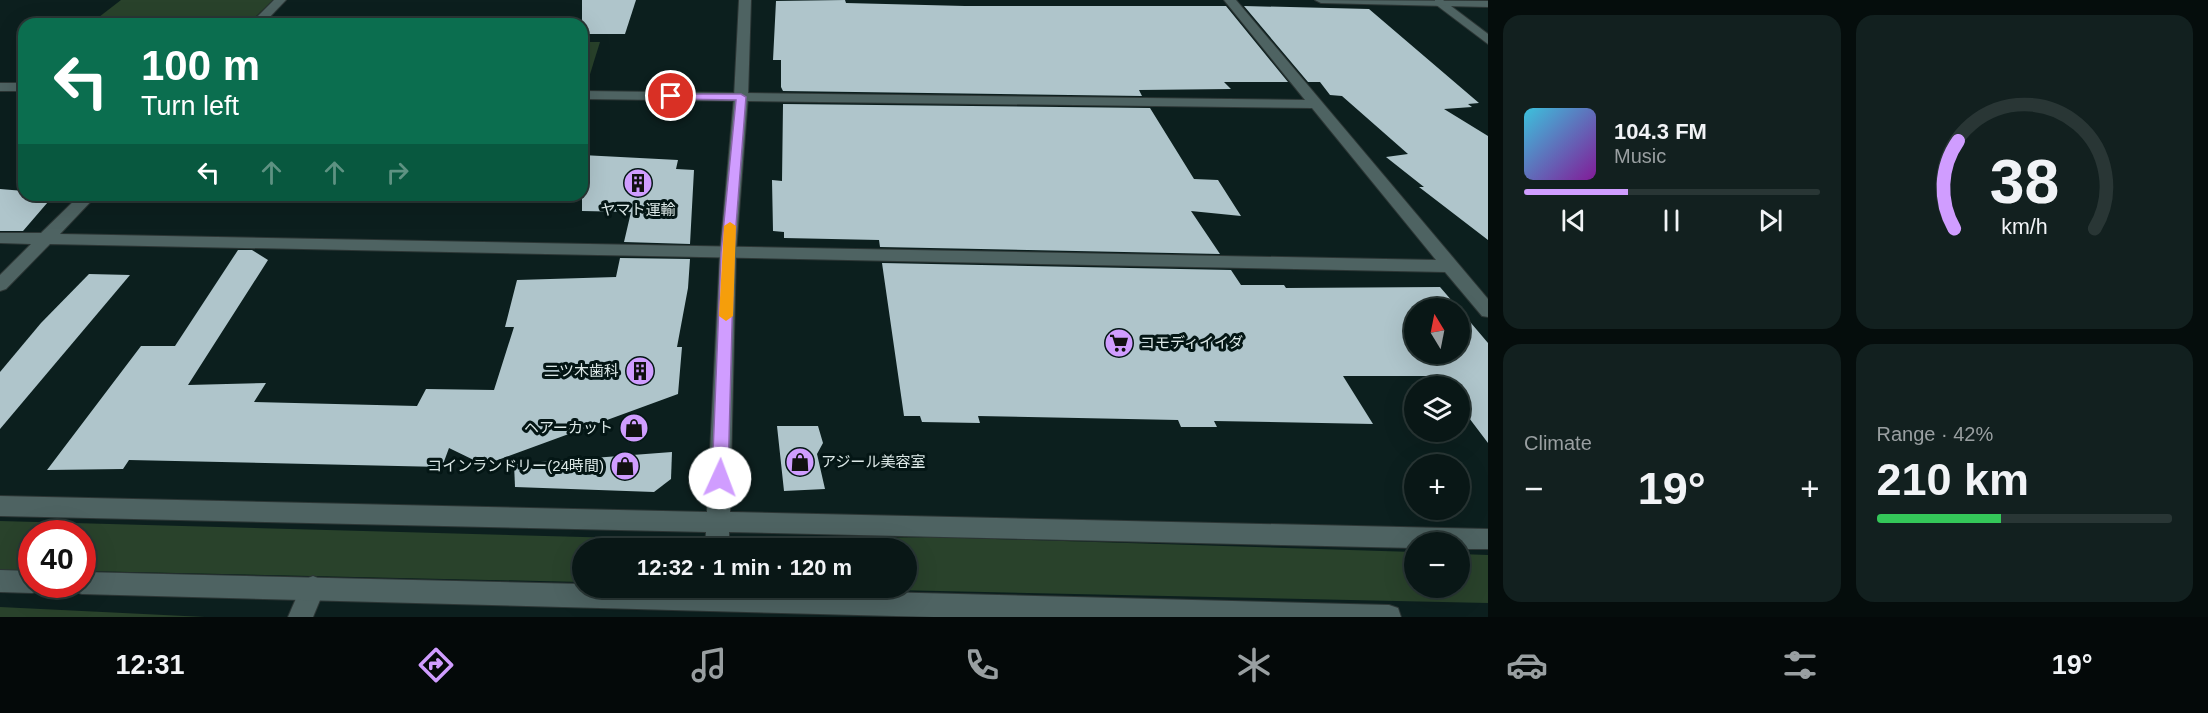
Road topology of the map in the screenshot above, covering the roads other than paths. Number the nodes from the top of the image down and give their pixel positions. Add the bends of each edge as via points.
1 (280, 0) edge
2 (745, 0) edge
3 (1230, 0) edge
4 (1322, 0) edge
5 (1439, 3) junction
6 (1488, 4) edge
7 (262, 18) edge
8 (1488, 40) edge
9 (0, 87) edge
10 (18, 87) edge
11 (588, 94) edge
12 (741, 97) junction
13 (1314, 104) junction
14 (83, 201) edge
15 (0, 238) edge
16 (46, 239) junction
17 (728, 252) junction
18 (1450, 266) junction
19 (0, 285) edge
20 (1488, 311) edge
21 (0, 506) edge
22 (719, 524) junction
23 (718, 538) edge
24 (1488, 539) edge
25 (0, 581) edge
26 (18, 582) edge
27 (96, 583) edge
28 (313, 588) junction
29 (715, 601) edge
30 (300, 617) edge
31 (1389, 617) edge

1 - 7 street
2 - 12 street
3 - 13 street
4 - 5 street
5 - 6 street
5 - 8 street
9 - 10 street
11 - 12 street
12 - 13 street
12 - 17 street
13 - 18 street
14 - 16 street
15 - 16 street
16 - 17 street
16 - 19 street
17 - 18 street
17 - 22 street
18 - 20 street
21 - 22 street
22 - 23 street
22 - 24 street
25 - 26 street
27 - 28 street
28 - 29 street
28 - 30 street
29 - 31 street

